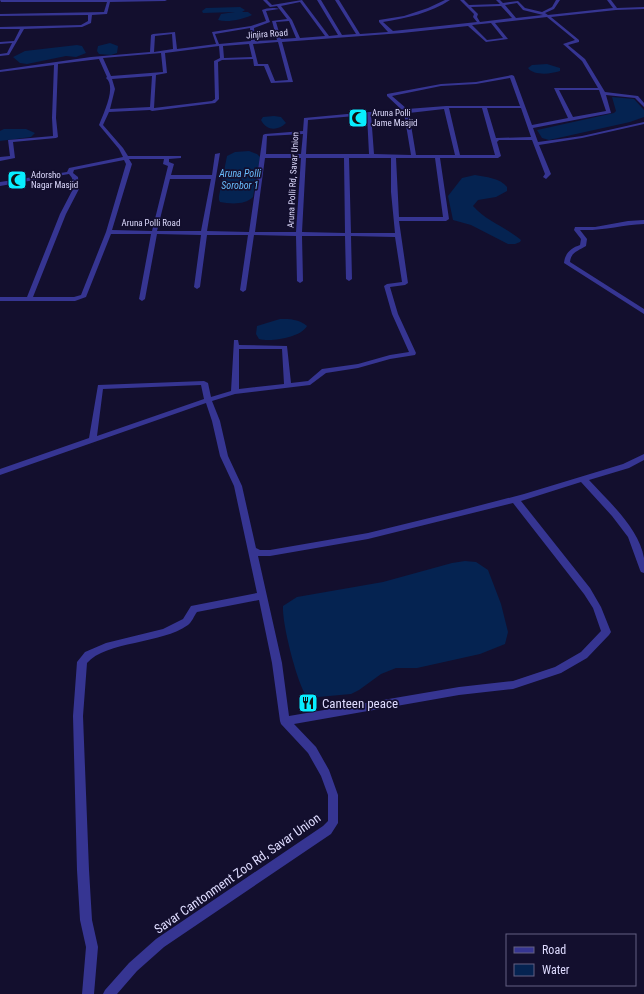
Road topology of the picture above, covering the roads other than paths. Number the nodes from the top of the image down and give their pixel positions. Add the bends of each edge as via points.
1 (54, 0) edge
2 (82, 0) edge
3 (165, 0) edge
4 (265, 0) edge
5 (319, 0) edge
6 (337, 0) edge
7 (448, 0) edge
8 (462, 0) edge
9 (558, 0) edge
10 (609, 0) edge
11 (1, 1) edge
12 (109, 1) edge
13 (501, 3) edge
14 (50, 6) dead end
15 (280, 6) junction
16 (469, 6) junction
17 (644, 8) edge
18 (46, 10) dead end
19 (616, 10) junction
20 (542, 13) junction
21 (90, 14) junction
22 (0, 15) edge
23 (43, 15) junction
24 (548, 16) junction
25 (515, 19) junction
26 (290, 20) junction
27 (492, 22) junction
28 (479, 23) junction
29 (469, 24) junction
30 (252, 27) junction
31 (0, 28) edge
32 (23, 28) junction
33 (391, 32) junction
34 (358, 34) junction
35 (340, 35) junction
36 (327, 36) junction
37 (299, 40) junction
38 (280, 41) junction
39 (14, 42) junction
40 (0, 43) edge
41 (252, 43) junction
42 (219, 45) junction
43 (176, 50) junction
44 (163, 52) junction
45 (152, 53) junction
46 (0, 55) edge
47 (101, 57) junction
48 (254, 58) junction
49 (222, 59) junction
50 (56, 63) junction
51 (0, 71) edge
52 (154, 74) junction
53 (108, 78) junction
54 (601, 91) junction
55 (644, 106) edge
56 (446, 107) junction
57 (484, 107) junction
58 (523, 107) junction
59 (152, 108) junction
60 (107, 111) junction
61 (407, 112) junction
62 (369, 113) junction
63 (572, 119) junction
64 (644, 123) edge
65 (530, 127) junction
66 (305, 132) junction
67 (577, 137) junction
68 (494, 141) junction
69 (535, 141) junction
70 (580, 144) dead end
71 (218, 154) dead end
72 (304, 155) junction
73 (346, 155) junction
74 (262, 156) junction
75 (372, 156) junction
76 (393, 156) junction
77 (414, 156) junction
78 (437, 156) junction
79 (458, 157) junction
80 (127, 158) junction
81 (167, 158) junction
82 (179, 158) dead end
83 (0, 159) edge
84 (70, 173) junction
85 (168, 177) junction
86 (213, 177) junction
87 (546, 177) dead end
88 (0, 184) edge
89 (396, 219) junction
90 (644, 222) edge
91 (109, 232) junction
92 (154, 233) junction
93 (204, 233) junction
94 (250, 233) junction
95 (299, 234) junction
96 (348, 235) junction
97 (398, 235) junction
98 (349, 279) dead end
99 (300, 281) dead end
100 (197, 287) dead end
101 (243, 290) dead end
102 (30, 298) junction
103 (0, 299) edge
104 (142, 299) dead end
105 (644, 312) edge
106 (288, 385) junction
107 (235, 392) junction
108 (208, 400) junction
109 (93, 440) junction
110 (644, 456) edge
111 (0, 472) edge
112 (583, 479) junction
113 (515, 499) junction
114 (252, 550) junction
115 (644, 570) edge
116 (263, 596) junction
117 (285, 721) junction
118 (88, 994) edge
119 (109, 994) edge

1 - 2 street
1 - 11 street
1 - 14 street
2 - 12 street
3 - 12 street
4 - 15 street via 271,6
5 - 35 street
6 - 34 street
7 - 33 street via 423,11 380,21
8 - 16 street
9 - 20 street via 553,8
10 - 19 street
12 - 21 street via 106,13
13 - 16 street
13 - 20 street via 518,2 524,9
13 - 25 street
15 - 26 street
15 - 30 street via 264,10 268,22
15 - 36 street via 301,1
16 - 28 street
17 - 19 street, Jinjira Road
18 - 23 street
19 - 24 street, Jinjira Road
20 - 24 street
21 - 23 street
21 - 32 street via 90,22 82,26
22 - 23 street
24 - 25 street, Jinjira Road
24 - 54 street via 578,41 565,44 584,60
25 - 27 street, Jinjira Road
26 - 37 street
26 - 38 street via 274,21
27 - 28 street, Jinjira Road
27 - 29 street via 506,39 486,41
28 - 29 street, Jinjira Road
29 - 33 street, Jinjira Road
30 - 41 street
30 - 42 street via 213,33
31 - 32 street
32 - 39 street
33 - 34 street, Jinjira Road
34 - 35 street, Jinjira Road
35 - 36 street, Jinjira Road
36 - 37 street, Jinjira Road
37 - 38 street, Jinjira Road
38 - 41 street, Jinjira Road
38 - 48 street via 291,81 273,82 266,65 256,65
39 - 40 street
39 - 46 street via 8,54
41 - 42 street, Jinjira Road
41 - 48 street
42 - 43 street, Jinjira Road
42 - 49 street
43 - 44 street, Jinjira Road
43 - 45 street via 174,33 153,35
44 - 45 street, Jinjira Road
44 - 52 street via 165,73
45 - 47 street, Jinjira Road
47 - 50 street, Jinjira Road
47 - 53 street
48 - 49 street
49 - 59 street via 216,61 217,99 213,102 177,108
50 - 51 street, Jinjira Road
50 - 83 street via 56,137 10,141 13,157
52 - 53 street
52 - 59 street
53 - 60 street via 112,90
54 - 55 street via 636,97
54 - 63 street via 609,112
54 - 63 street via 556,89
56 - 57 street
56 - 61 street
56 - 79 street
57 - 58 street
57 - 68 street
58 - 61 street via 512,76 476,83 441,85 389,96
58 - 65 street
59 - 60 street
60 - 80 street via 101,125
61 - 62 street
61 - 77 street
62 - 66 street, Aruna Polli Rd, Savar Union via 306,119
62 - 75 street
63 - 65 street
64 - 67 street
65 - 69 street
66 - 72 street, Aruna Polli Rd, Savar Union
66 - 74 street via 265,134
67 - 69 street
67 - 70 street
68 - 69 street
68 - 79 street via 498,156
69 - 87 street via 548,174
71 - 86 street
72 - 73 street
72 - 74 street
72 - 95 street, Aruna Polli Rd, Savar Union
73 - 75 street
73 - 96 street
74 - 94 street
75 - 76 street
76 - 77 street
76 - 89 street
77 - 78 street
78 - 79 street
78 - 89 street via 446,219
80 - 81 street
80 - 84 street via 71,169
80 - 91 street via 129,164
81 - 82 street
81 - 85 street via 166,164 171,164
84 - 88 street
84 - 102 street via 75,177 76,189 63,214
85 - 86 street
85 - 92 street
86 - 93 street
89 - 97 street
90 - 105 street via 595,229 577,228 584,239 583,246 573,250 567,258 567,263
91 - 92 street, Aruna Polli Road
91 - 102 street, Aruna Polli Road via 84,296 75,299
92 - 93 street, Aruna Polli Road
92 - 104 street
93 - 94 street, Aruna Polli Road
93 - 100 street
94 - 95 street, Aruna Polli Road
94 - 101 street
95 - 96 street, Aruna Polli Road
95 - 99 street, Aruna Polli Rd, Savar Union
96 - 97 street, Aruna Polli Road
96 - 98 street
97 - 106 street via 405,283 387,286 395,314 413,353 324,371 310,383
102 - 103 street, Aruna Polli Road
106 - 107 street
106 - 107 street via 285,347 236,344
107 - 108 street
108 - 109 street
108 - 109 street via 204,383 100,387
108 - 114 street via 224,456 238,486
109 - 111 street
110 - 112 street via 626,466
112 - 113 street
112 - 115 street via 632,536
113 - 114 street via 368,536 270,553
113 - 117 street via 597,607 606,632 584,655 558,670 513,685 459,691
114 - 116 street
116 - 117 street via 277,663
116 - 118 street via 194,608 186,622 164,632 109,646 88,655 82,662 78,716 86,920 92,947
117 - 119 street, Savar Cantonment Zoo Rd, Savar Union via 312,750 325,774 333,795 333,823 327,830 160,943 133,967

